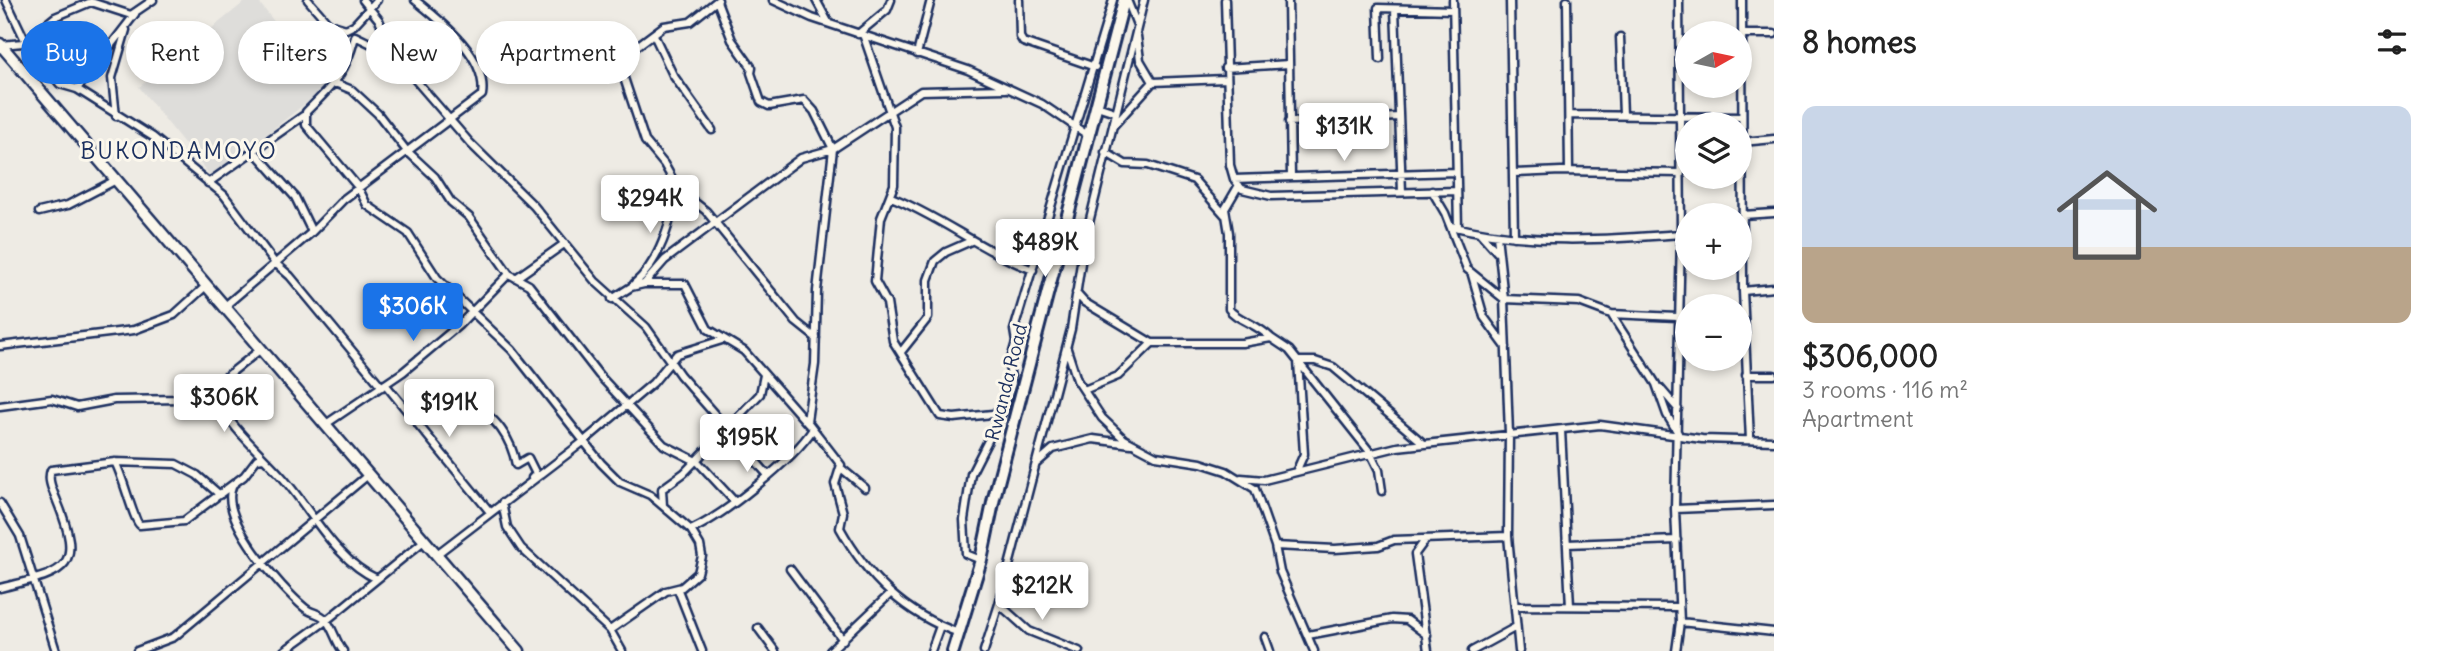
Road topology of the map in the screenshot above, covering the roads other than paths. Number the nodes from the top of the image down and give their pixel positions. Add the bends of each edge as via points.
1 (6, 0) edge
2 (153, 0) edge
3 (308, 0) edge
4 (363, 0) edge
5 (377, 0) edge
6 (415, 0) edge
7 (718, 0) edge
8 (773, 0) edge
9 (816, 0) edge
10 (891, 0) edge
11 (931, 0) edge
12 (1019, 0) edge
13 (1113, 0) edge
14 (1125, 0) edge
15 (1144, 0) edge
16 (1225, 0) edge
17 (1288, 0) edge
18 (1453, 0) edge
19 (1510, 0) edge
20 (1567, 0) edge
21 (1679, 0) edge
22 (1742, 0) edge
23 (90, 1) edge
24 (369, 9) junction
25 (1395, 9) junction
26 (1453, 10) junction
27 (135, 14) junction
28 (50, 21) edge
29 (130, 21) edge
30 (326, 21) edge
31 (379, 21) edge
32 (1743, 21) edge
33 (828, 22) junction
34 (1138, 26) junction
35 (126, 27) edge
36 (352, 27) edge
37 (126, 31) edge
38 (21, 32) edge
39 (352, 32) edge
40 (1752, 34) edge
41 (1774, 34) edge
42 (654, 35) junction
43 (861, 36) junction
44 (355, 37) junction
45 (1620, 37) dead end
46 (366, 42) edge
47 (0, 44) edge
48 (21, 44) edge
49 (640, 45) edge
50 (352, 47) edge
51 (917, 54) junction
52 (1380, 59) dead end
53 (1289, 64) junction
54 (1095, 67) junction
55 (1225, 68) junction
56 (1225, 79) junction
57 (1153, 82) junction
58 (60, 84) edge
59 (334, 84) edge
60 (337, 84) edge
61 (420, 84) edge
62 (626, 84) edge
63 (77, 89) junction
64 (1004, 89) junction
65 (1097, 106) junction
66 (891, 111) junction
67 (1115, 112) junction
68 (1680, 112) edge
69 (1569, 115) junction
70 (1623, 115) junction
71 (116, 116) junction
72 (303, 116) junction
73 (1675, 116) edge
74 (450, 117) junction
75 (1399, 117) junction
76 (1289, 122) junction
77 (1075, 128) junction
78 (1111, 129) junction
79 (712, 130) dead end
80 (1089, 136) junction
81 (1774, 139) edge
82 (1752, 141) edge
83 (834, 149) junction
84 (406, 150) junction
85 (255, 152) junction
86 (1105, 152) junction
87 (1569, 171) junction
88 (1456, 172) junction
89 (1514, 173) junction
90 (1675, 173) edge
91 (1401, 174) junction
92 (1291, 177) junction
93 (1234, 179) junction
94 (116, 180) junction
95 (208, 183) junction
96 (1239, 185) junction
97 (358, 187) junction
98 (678, 189) junction
99 (1432, 191) junction
100 (1457, 191) junction
101 (1402, 192) junction
102 (891, 197) junction
103 (39, 212) dead end
104 (1774, 213) edge
105 (1752, 214) edge
106 (1225, 215) junction
107 (714, 222) junction
108 (1455, 227) junction
109 (312, 232) junction
110 (1480, 233) junction
111 (1675, 234) edge
112 (1497, 235) junction
113 (1514, 237) junction
114 (971, 241) junction
115 (564, 244) junction
116 (1497, 253) junction
117 (274, 262) junction
118 (1033, 270) junction
119 (1472, 275) junction
120 (513, 276) junction
121 (1743, 280) edge
122 (644, 284) junction
123 (207, 285) junction
124 (631, 287) junction
125 (1774, 288) edge
126 (1743, 291) joint
127 (1075, 292) junction
128 (612, 299) junction
129 (1504, 299) junction
130 (225, 306) junction
131 (472, 312) junction
132 (1611, 314) junction
133 (1675, 317) edge
134 (816, 338) junction
135 (1271, 338) junction
136 (722, 340) junction
137 (1152, 343) junction
138 (0, 346) edge
139 (1067, 346) junction
140 (1506, 347) junction
141 (261, 349) junction
142 (901, 352) junction
143 (669, 361) junction
144 (1298, 361) junction
145 (1678, 371) edge
146 (1746, 371) edge
147 (764, 375) junction
148 (1746, 375) junction
149 (1774, 375) edge
150 (1656, 384) junction
151 (384, 386) junction
152 (1084, 390) junction
153 (216, 393) junction
154 (629, 404) junction
155 (0, 406) edge
156 (470, 408) dead end
157 (1678, 409) junction
158 (1002, 412) junction
159 (326, 424) junction
160 (811, 427) junction
161 (727, 428) junction
162 (1561, 430) junction
163 (1509, 434) junction
164 (1679, 435) junction
165 (1750, 440) junction
166 (1774, 441) edge
167 (583, 442) junction
168 (1423, 443) junction
169 (1132, 444) junction
170 (1370, 452) junction
171 (260, 459) junction
172 (695, 460) junction
173 (115, 462) junction
174 (1034, 466) junction
175 (841, 468) junction
176 (1296, 472) junction
177 (767, 474) junction
178 (368, 475) junction
179 (1241, 478) junction
180 (527, 485) junction
181 (233, 486) junction
182 (865, 488) dead end
183 (1382, 491) dead end
184 (218, 495) junction
185 (735, 502) junction
186 (0, 503) edge
187 (502, 503) junction
188 (1774, 505) edge
189 (663, 506) junction
190 (231, 507) junction
191 (1675, 509) junction
192 (490, 512) junction
193 (3, 515) edge
194 (315, 517) junction
195 (691, 530) junction
196 (1508, 536) junction
197 (1426, 539) junction
198 (425, 540) junction
199 (1677, 540) junction
200 (1567, 544) junction
201 (1275, 546) junction
202 (437, 554) junction
203 (981, 560) junction
204 (265, 563) junction
205 (790, 569) dead end
206 (377, 579) junction
207 (33, 580) junction
208 (0, 588) edge
209 (678, 590) junction
210 (888, 595) junction
211 (999, 604) junction
212 (1515, 606) junction
213 (1570, 606) junction
214 (1679, 607) junction
215 (327, 620) junction
216 (1680, 622) junction
217 (940, 626) junction
218 (1516, 627) junction
219 (758, 628) dead end
220 (610, 630) junction
221 (1774, 632) edge
222 (959, 633) junction
223 (1308, 635) junction
224 (1427, 635) junction
225 (1265, 637) dead end
226 (843, 640) junction
227 (56, 651) edge
228 (137, 651) edge
229 (284, 651) edge
230 (343, 651) edge
231 (519, 651) edge
232 (622, 651) edge
233 (702, 651) edge
234 (775, 651) edge
235 (830, 651) edge
236 (931, 651) edge
237 (953, 651) edge
238 (984, 651) edge
239 (1079, 651) edge
240 (1270, 651) edge
241 (1314, 651) edge
242 (1428, 651) edge
243 (1472, 651) edge
244 (1519, 651) edge
245 (1676, 651) edge

1 - 38 street
2 - 27 street
3 - 30 street
4 - 24 street
5 - 24 street
6 - 74 street via 456,38 481,76 482,95
7 - 42 street via 695,19 667,24
7 - 83 street via 732,40 752,68 761,102 769,106 804,100
8 - 33 street
9 - 33 street
10 - 43 street
11 - 51 street
12 - 54 street via 1023,42
13 - 54 street
14 - 34 street
14 - 65 highway, Rwanda Road
15 - 34 street
16 - 55 street
17 - 53 street
18 - 26 street
19 - 89 street
20 - 69 street
21 - 68 street
22 - 32 street
23 - 27 street
23 - 28 street
24 - 31 street
24 - 36 street
25 - 26 street
25 - 52 street via 1378,8
25 - 75 street
26 - 88 street
27 - 29 street
33 - 43 street
34 - 57 street via 1140,60
34 - 67 street
35 - 63 street
37 - 71 street via 112,78
39 - 44 street
40 - 41 street
42 - 49 street
42 - 79 street via 673,75
43 - 51 street
43 - 66 street
44 - 46 street
44 - 50 street
45 - 70 street
47 - 48 street
47 - 94 main road
51 - 64 street via 968,70
53 - 55 street
53 - 76 street
54 - 77 street
55 - 56 street
56 - 57 street
56 - 93 street
57 - 78 street
58 - 63 street
59 - 72 street
60 - 84 street via 369,104
61 - 74 street
62 - 98 street via 645,141
63 - 71 street
64 - 66 street via 928,89
64 - 77 street via 1042,104
65 - 67 street
65 - 80 highway, Rwanda Road
66 - 83 street
66 - 102 street via 895,178
67 - 78 street
69 - 70 street
69 - 87 street
70 - 73 street
71 - 95 street via 153,137
72 - 85 street
72 - 97 street
74 - 84 street
74 - 115 street
75 - 76 street
75 - 91 street
76 - 92 street
77 - 80 street
77 - 118 street
78 - 86 street
80 - 203 highway, Rwanda Road
81 - 82 street
83 - 107 street via 801,158
83 - 134 street
84 - 97 street
84 - 120 street via 469,217
85 - 95 street
85 - 109 street via 295,197
86 - 106 street via 1125,164 1149,165 1194,180
86 - 127 street
87 - 89 street
87 - 90 street
88 - 91 street
88 - 100 street
89 - 113 street
91 - 92 street
91 - 101 street
92 - 93 street
93 - 96 street
94 - 103 street via 68,205
94 - 123 main road
95 - 117 street via 228,199
96 - 101 street via 1271,196
96 - 106 street
97 - 109 street
97 - 131 street via 367,205 408,233 429,269
98 - 107 street
98 - 124 street via 659,250 650,268
99 - 100 street
99 - 101 street
99 - 108 street
100 - 108 street
102 - 114 street via 919,208
102 - 142 street via 881,218 874,278 887,303 891,338
104 - 105 street
106 - 135 street via 1229,309
107 - 122 street via 665,260
107 - 134 street via 796,322
108 - 110 street
108 - 119 street
109 - 117 street
110 - 112 street
110 - 116 street
111 - 113 street via 1614,239
112 - 113 street
112 - 116 street
114 - 118 street
114 - 142 street via 935,261 928,280 928,318
115 - 120 street
115 - 128 street
116 - 129 street
117 - 130 street
117 - 151 street
118 - 158 street via 1014,330 1009,366 1012,383
119 - 129 street
119 - 140 street via 1484,317
120 - 131 street
120 - 154 street via 529,285 599,375
121 - 126 street
122 - 124 street
122 - 136 street via 685,284 705,324
123 - 130 main road
123 - 138 street via 174,315 134,330
124 - 128 street
125 - 126 street
127 - 137 street
127 - 139 street
128 - 143 street via 646,327
129 - 132 street via 1579,302
129 - 140 street
130 - 141 main road
131 - 151 street
131 - 167 street via 512,350
132 - 133 street
132 - 150 street
134 - 160 street via 807,415
135 - 137 street via 1247,343
135 - 144 street
136 - 143 street via 682,351
136 - 147 street via 744,351
137 - 152 street via 1118,376
139 - 152 street
139 - 174 street
140 - 163 street
141 - 153 street via 218,382
141 - 159 main road
142 - 158 street via 940,416
143 - 154 street
143 - 161 street
144 - 168 street via 1333,367
144 - 170 street
144 - 176 street via 1304,454
145 - 157 street
146 - 148 street
147 - 160 street
147 - 161 street via 760,394
148 - 149 street
148 - 165 street
150 - 157 street
150 - 164 street
151 - 159 street
151 - 192 street
152 - 169 street via 1108,425
153 - 155 street via 77,407 52,399
153 - 171 street
154 - 167 street
154 - 172 street via 664,445
156 - 180 street via 492,418 516,465 528,458 536,474
157 - 164 street
158 - 203 street via 976,462 968,489 966,554
159 - 178 main road
160 - 175 street via 828,444
160 - 177 street via 795,452
161 - 172 street
161 - 177 street
162 - 163 street
162 - 164 street via 1606,425
162 - 200 street
163 - 168 street
163 - 196 street
164 - 165 street
164 - 191 street
165 - 166 street
167 - 180 street
167 - 189 street via 618,480
168 - 170 street
169 - 174 street via 1093,439 1053,449
169 - 179 street via 1156,456 1201,463
170 - 176 street
170 - 183 street
171 - 181 street
171 - 194 street
172 - 185 street
172 - 189 street via 662,489
173 - 184 street via 176,464 197,475
173 - 184 street via 139,525 181,522
173 - 207 street via 50,472 70,556 61,569
174 - 211 street
175 - 182 street
175 - 210 street via 835,481 843,513 840,528
176 - 179 street via 1264,480
177 - 185 street
178 - 194 street
178 - 198 main road
179 - 201 street via 1259,495
180 - 187 street
181 - 184 street
181 - 190 street
184 - 190 street
185 - 195 street
186 - 193 street
187 - 192 street
187 - 220 street via 507,527 520,548
188 - 191 street
189 - 195 street
190 - 204 street via 246,539
191 - 199 street
192 - 202 street
193 - 207 street via 20,536
194 - 204 street
194 - 206 street via 339,550
195 - 209 street via 702,556 697,575
196 - 197 street
196 - 212 street
197 - 201 street via 1335,549
197 - 224 street via 1415,554
198 - 202 main road
198 - 206 street
199 - 200 street
199 - 214 street
200 - 213 street
201 - 223 street via 1280,572
202 - 231 main road
203 - 222 highway, Rwanda Road
204 - 215 street via 306,608
204 - 228 street via 174,637
205 - 226 street
206 - 215 street
207 - 208 street
207 - 227 street
209 - 220 street via 666,591
209 - 233 street
210 - 217 street
210 - 226 street
211 - 238 street
211 - 239 street via 1029,631
212 - 213 street
212 - 218 street
213 - 214 street
214 - 216 street
215 - 229 street
215 - 230 street
216 - 221 street
216 - 245 street
217 - 222 street
217 - 236 street
218 - 243 street
218 - 244 street
219 - 234 street
220 - 232 street
222 - 237 highway, Rwanda Road
223 - 224 street via 1392,618 1407,620
223 - 241 street
224 - 242 street
225 - 240 street
226 - 235 street

